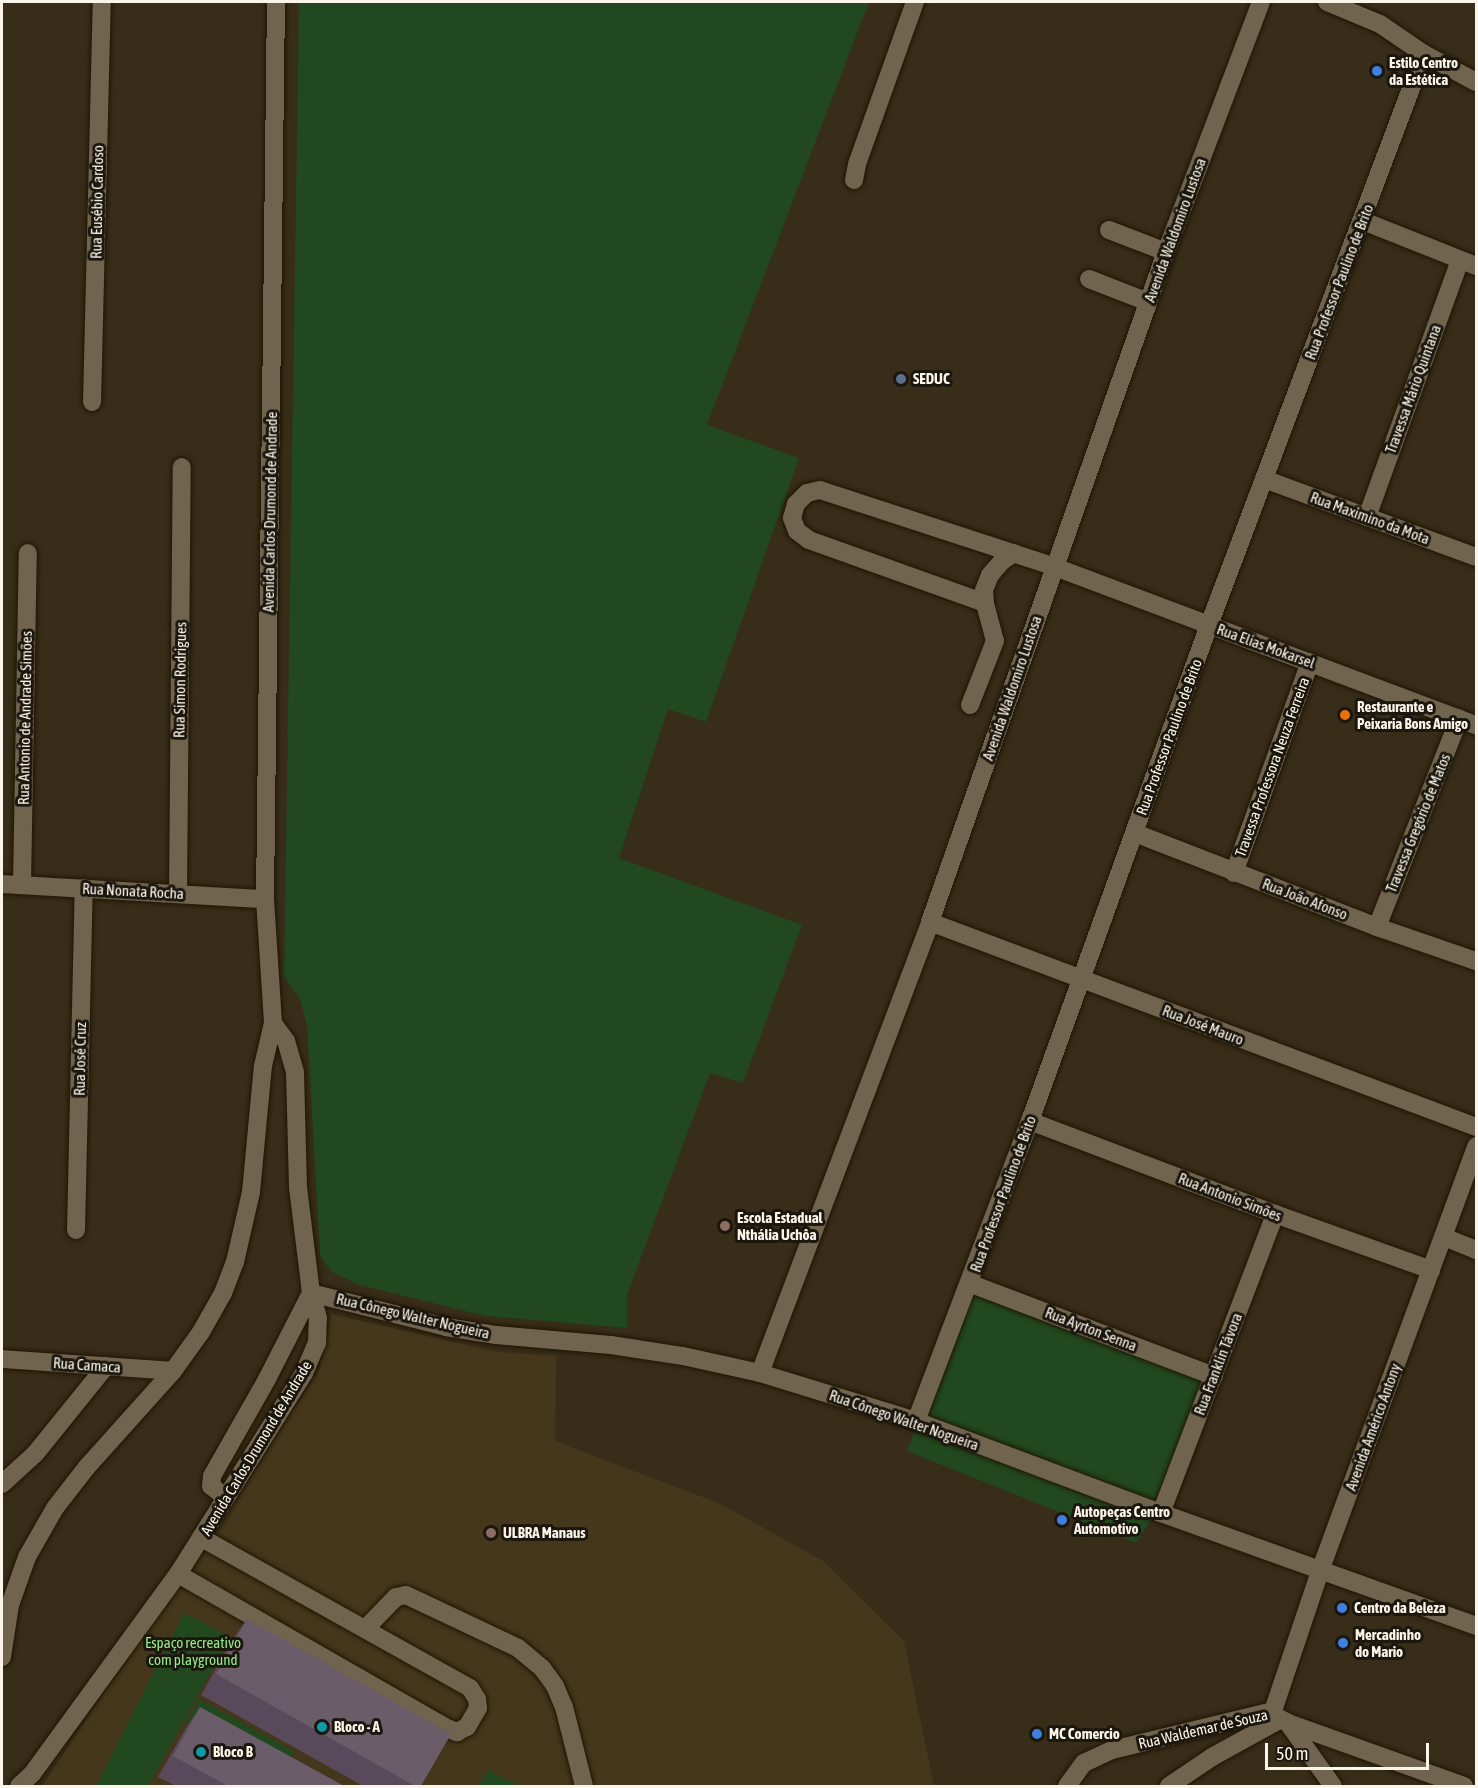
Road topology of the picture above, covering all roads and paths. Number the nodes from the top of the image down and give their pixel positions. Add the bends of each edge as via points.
1 (102, 2) edge
2 (276, 2) edge
3 (915, 2) edge
4 (1261, 2) edge
5 (1327, 2) edge
6 (1349, 5) edge
7 (1424, 54) junction
8 (1476, 82) edge
9 (854, 180) dead end
10 (1363, 221) junction
11 (1108, 230) dead end
12 (1166, 252) junction
13 (1468, 263) edge
14 (1089, 279) dead end
15 (1148, 302) junction
16 (92, 402) dead end
17 (182, 467) dead end
18 (1264, 479) junction
19 (1367, 517) junction
20 (28, 553) dead end
21 (1014, 553) junction
22 (1476, 557) edge
23 (1055, 567) junction
24 (985, 603) junction
25 (1209, 625) junction
26 (1310, 662) junction
27 (970, 705) dead end
28 (1459, 719) junction
29 (1476, 725) edge
30 (1135, 833) junction
31 (1234, 873) junction
32 (2, 884) edge
33 (21, 884) junction
34 (84, 888) junction
35 (178, 893) junction
36 (265, 899) junction
37 (930, 922) junction
38 (1377, 927) junction
39 (1476, 961) edge
40 (1081, 979) junction
41 (273, 1023) junction
42 (1030, 1121) junction
43 (1476, 1127) edge
44 (1476, 1146) edge
45 (1275, 1214) junction
46 (75, 1230) dead end
47 (1444, 1237) junction
48 (1476, 1250) edge
49 (1431, 1269) junction
50 (969, 1283) junction
51 (311, 1293) junction
52 (2, 1359) edge
53 (106, 1366) junction
54 (173, 1371) junction
55 (760, 1373) junction
56 (1214, 1376) junction
57 (916, 1421) junction
58 (2, 1484) edge
59 (226, 1498) junction
60 (1161, 1513) junction
61 (202, 1538) junction
62 (1320, 1571) junction
63 (178, 1574) junction
64 (1476, 1626) edge
65 (366, 1628) junction
66 (2, 1658) edge
67 (1280, 1718) junction
68 (19, 1786) edge
69 (584, 1786) edge
70 (1067, 1786) edge
71 (1169, 1786) edge
72 (1333, 1786) edge
73 (1464, 1786) edge

1 - 16 street, Rua Eusébio Cardoso
2 - 36 street, Avenida Carlos Drumond de Andrade
3 - 9 street
4 - 12 street, Avenida Waldomiro Lustosa
5 - 6 street
6 - 7 street
7 - 8 street
7 - 10 street, Rua Professor Paulino de Brito
10 - 13 street
10 - 18 street, Rua Professor Paulino de Brito
11 - 12 street
12 - 15 street, Avenida Waldomiro Lustosa
13 - 19 street, Travessa Mário Quintana
14 - 15 street
15 - 23 street, Avenida Waldomiro Lustosa
17 - 35 street, Rua Simon Rodrigues
18 - 19 street, Rua Maximino da Mota
18 - 25 street, Rua Professor Paulino de Brito
19 - 22 street, Rua Maximino da Mota
20 - 33 street, Rua Antonio de Andrade Simões
21 - 23 street, Rua Elias Mokarsel
21 - 24 street via 990,575 984,590
21 - 24 street, Rua Elias Mokarsel via 820,490 807,493 796,504 792,518 797,531 809,540
23 - 25 street, Rua Elias Mokarsel
23 - 37 street, Avenida Waldomiro Lustosa
24 - 27 street via 995,641
25 - 26 street, Rua Elias Mokarsel
25 - 30 street, Rua Professor Paulino de Brito
26 - 28 street, Rua Elias Mokarsel
26 - 31 street, Travessa Professora Neuza Ferreira
28 - 29 street, Rua Elias Mokarsel
28 - 38 street, Travessa Gregório de Matos
30 - 31 street, Rua João Afonso
30 - 40 street, Rua Professor Paulino de Brito
31 - 38 street, Rua João Afonso
32 - 33 street, Rua Nonata Rocha
33 - 34 street, Rua Nonata Rocha
34 - 35 street, Rua Nonata Rocha
34 - 46 street, Rua José Cruz
35 - 36 street, Rua Nonata Rocha
36 - 41 street, Avenida Carlos Drumond de Andrade
37 - 40 street, Rua José Mauro
37 - 55 street, Avenida Waldomiro Lustosa
38 - 39 street, Rua João Afonso
40 - 42 street, Rua Professor Paulino de Brito
40 - 43 street, Rua José Mauro
41 - 51 street, Avenida Carlos Drumond de Andrade via 286,1041 295,1072 298,1187
41 - 54 street, Avenida Carlos Drumond de Andrade via 263,1066 251,1192 235,1262 206,1322
42 - 45 street, Rua Antonio Simões
42 - 50 street, Rua Professor Paulino de Brito
44 - 47 street, Avenida Américo Antony
45 - 49 street, Rua Antonio Simões
45 - 56 street, Rua Franklin Távora
47 - 48 street
47 - 49 street, Avenida Américo Antony
49 - 62 street, Avenida Américo Antony
50 - 56 street, Rua Ayrton Senna
50 - 57 street, Rua Professor Paulino de Brito
51 - 55 street, Rua Cônego Walter Nogueira via 446,1327 611,1345
51 - 59 street, Avenida Carlos Drumond de Andrade via 318,1318 317,1343 304,1373
51 - 59 street via 212,1476 211,1486
52 - 53 street, Rua Camaca
53 - 54 street, Rua Camaca
53 - 58 street via 35,1454
54 - 66 street, Avenida Carlos Drumond de Andrade via 55,1508 27,1557 10,1605
55 - 57 street, Rua Cônego Walter Nogueira
56 - 60 street, Rua Franklin Távora
57 - 60 street, Rua Cônego Walter Nogueira
59 - 61 street, Avenida Carlos Drumond de Andrade
60 - 62 street, Rua Cônego Walter Nogueira
61 - 63 street, Avenida Carlos Drumond de Andrade
61 - 65 street
62 - 64 street, Rua Cônego Walter Nogueira
62 - 67 street, Avenida Américo Antony
63 - 65 street via 448,1729 457,1732 467,1727 477,1708 470,1688
63 - 68 street, Avenida Carlos Drumond de Andrade via 32,1774
65 - 69 street via 396,1597 406,1595 518,1648 542,1668 555,1686
67 - 70 street, Rua Waldemar de Souza via 1112,1750 1084,1763
67 - 71 street, Rua Waldemar de Souza
67 - 72 street
67 - 73 street, Rua Waldemar de Souza

